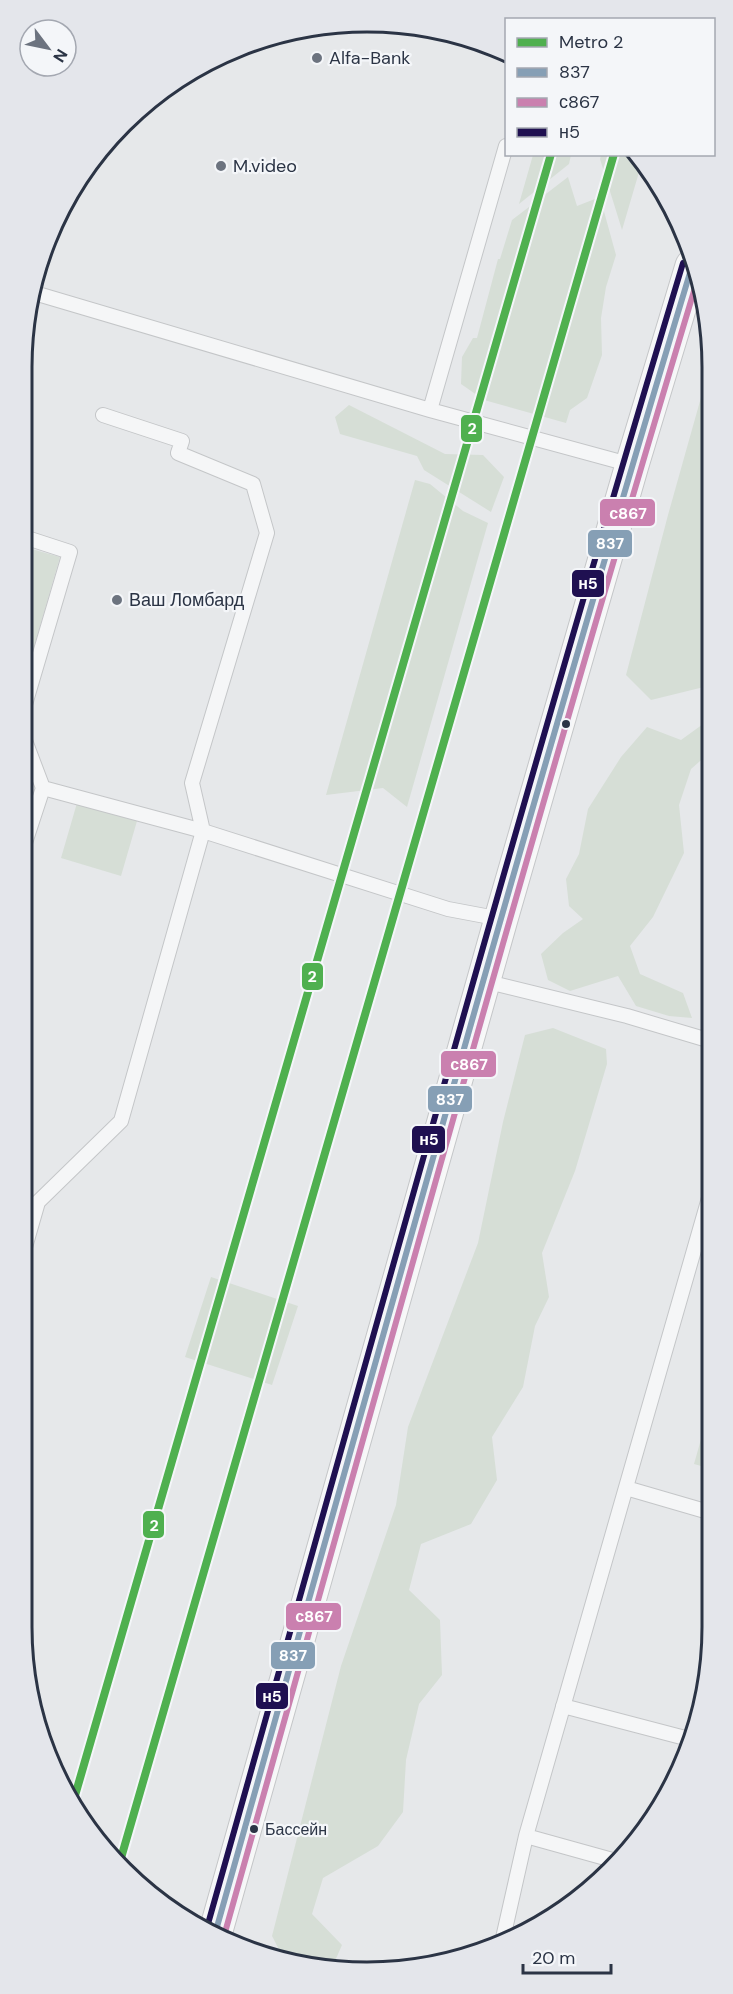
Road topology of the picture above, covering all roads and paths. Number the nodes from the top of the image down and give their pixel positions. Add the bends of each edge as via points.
1 (505, 153) edge
2 (689, 276) edge
3 (40, 295) edge
4 (430, 410) junction
5 (103, 415) dead end
6 (632, 465) junction
7 (32, 540) edge
8 (32, 681) edge
9 (32, 759) edge
10 (43, 788) junction
11 (32, 822) edge
12 (203, 831) junction
13 (501, 920) junction
14 (484, 981) junction
15 (702, 1038) edge
16 (702, 1222) edge
17 (32, 1223) edge
18 (626, 1488) junction
19 (702, 1510) edge
20 (563, 1706) junction
21 (683, 1737) edge
22 (526, 1836) junction
23 (608, 1859) edge
24 (217, 1927) edge
25 (504, 1933) edge

1 - 4 lane
2 - 6 main road
3 - 4 lane
4 - 6 lane
5 - 12 lane via 182,441 178,453 253,484 267,533 192,783
6 - 13 main road
7 - 8 lane via 70,552
9 - 10 lane
10 - 11 lane
10 - 12 lane
12 - 13 lane via 448,909
12 - 17 lane via 121,1121 38,1202
13 - 14 main road
14 - 15 lane
14 - 24 main road
16 - 18 lane
18 - 19 lane
18 - 20 lane
20 - 21 lane
20 - 22 lane
22 - 23 lane
22 - 25 lane

